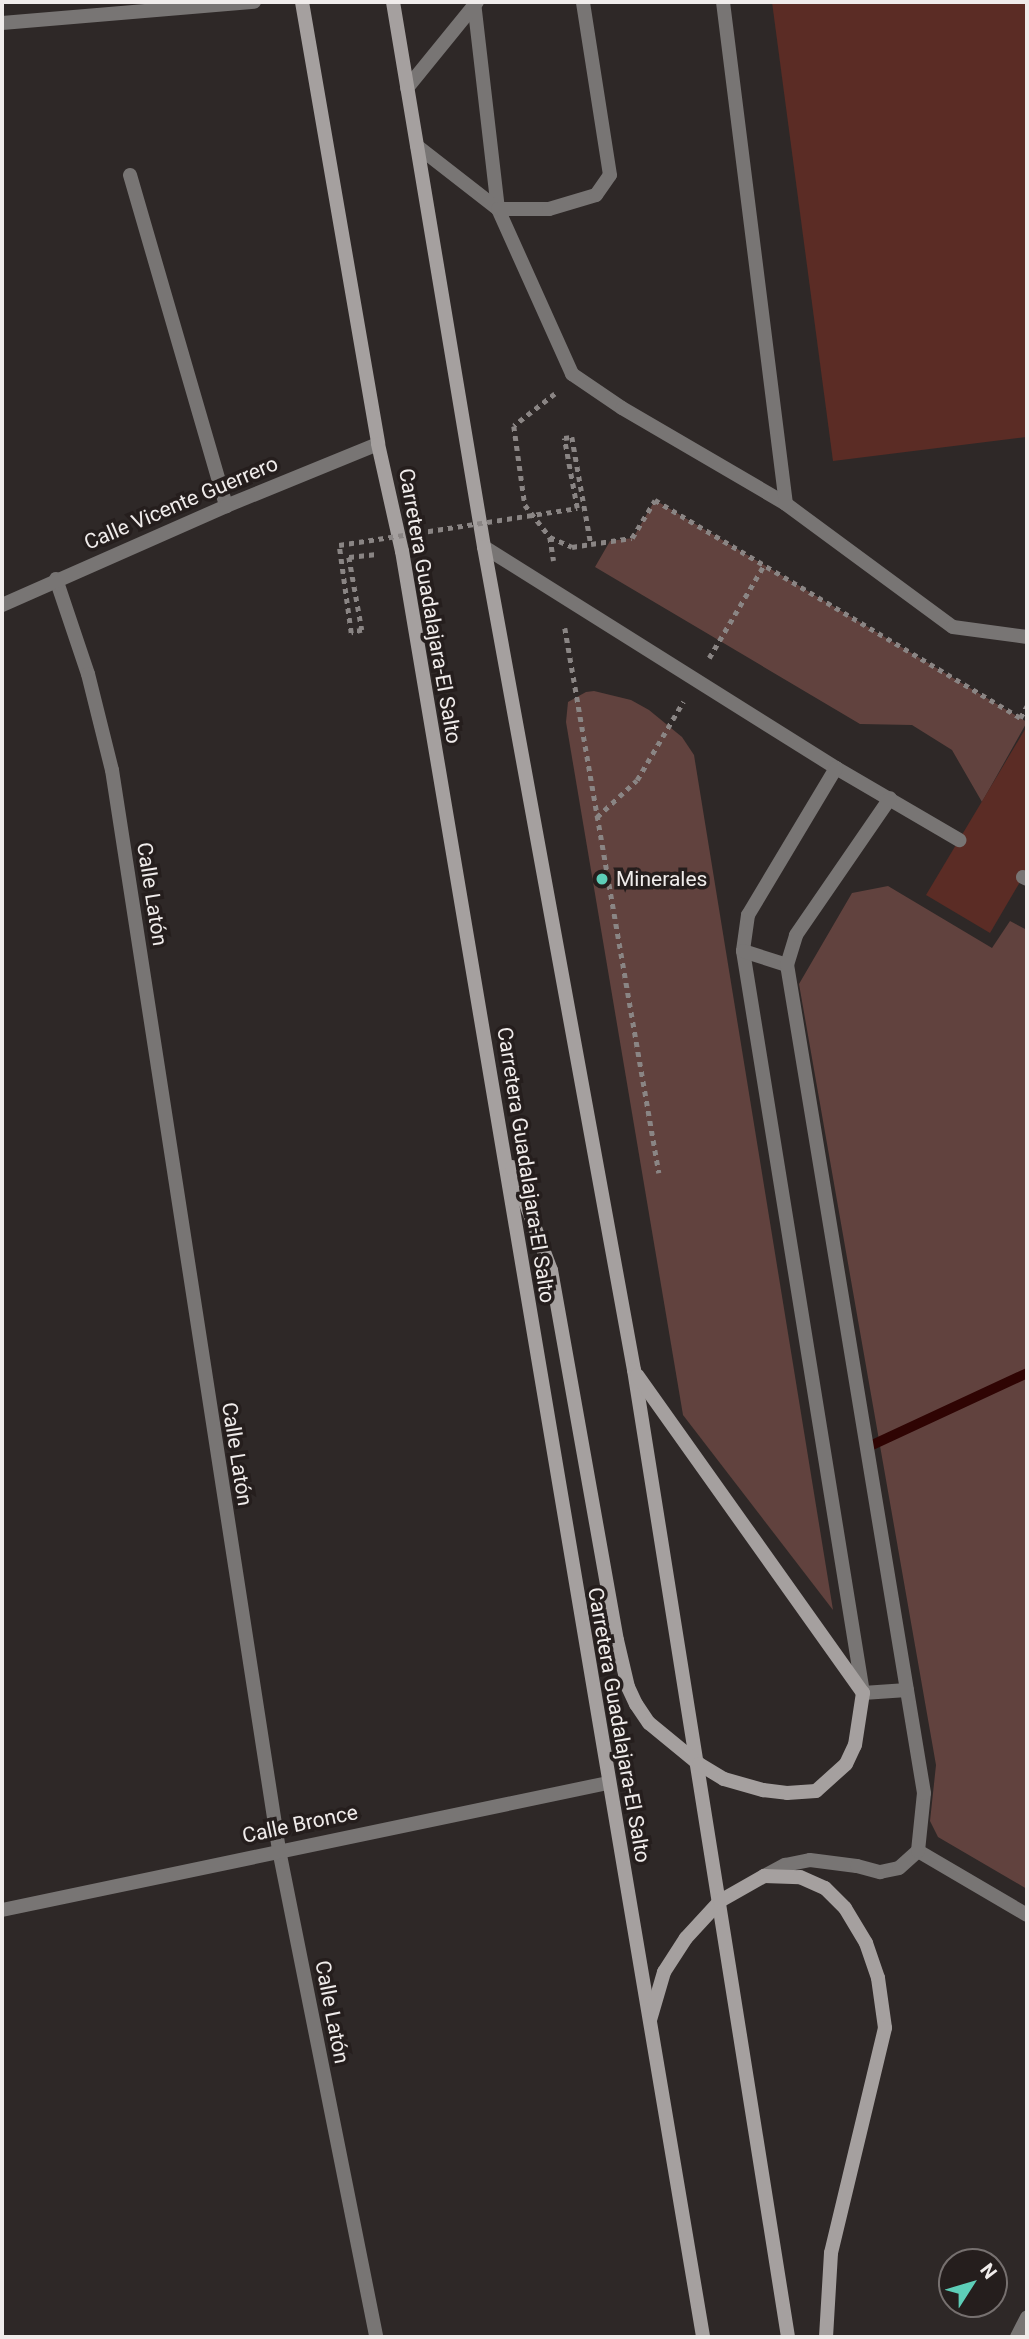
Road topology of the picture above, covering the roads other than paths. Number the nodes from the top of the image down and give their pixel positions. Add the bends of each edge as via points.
1 (254, 2) edge
2 (302, 2) edge
3 (393, 2) edge
4 (583, 2) edge
5 (723, 2) edge
6 (475, 3) edge
7 (2, 23) edge
8 (407, 88) junction
9 (417, 146) junction
10 (130, 175) dead end
11 (498, 209) junction
12 (378, 444) junction
13 (786, 504) junction
14 (226, 506) junction
15 (484, 547) junction
16 (56, 579) junction
17 (2, 605) edge
18 (1027, 637) edge
19 (836, 768) junction
20 (890, 798) junction
21 (959, 841) dead end
22 (743, 950) junction
23 (787, 965) junction
24 (500, 1136) junction
25 (634, 1370) junction
26 (907, 1690) junction
27 (863, 1693) junction
28 (699, 1764) junction
29 (608, 1783) junction
30 (279, 1850) junction
31 (918, 1851) junction
32 (764, 1876) junction
33 (720, 1902) junction
34 (2, 1910) edge
35 (1027, 1915) edge
36 (649, 2024) junction
37 (1027, 2317) edge
38 (376, 2337) edge
39 (703, 2337) edge
40 (788, 2337) edge
41 (826, 2337) edge
42 (1017, 2337) edge

1 - 7 street
2 - 12 main road, Carretera Guadalajara-El Salto
3 - 8 main road
4 - 11 street via 610,176 596,195 548,209
5 - 13 street
6 - 8 street
6 - 11 street
8 - 9 main road
9 - 11 street
9 - 15 main road
10 - 14 street
11 - 13 street via 572,374
12 - 14 street, Calle Vicente Guerrero
12 - 24 main road, Carretera Guadalajara-El Salto via 402,551
13 - 18 street via 953,627
14 - 16 street, Calle Vicente Guerrero
15 - 19 street
15 - 25 main road
16 - 17 street, Calle Vicente Guerrero
16 - 30 street, Calle Latón via 88,674 112,770
19 - 20 street
19 - 22 street via 748,915
20 - 21 street
20 - 23 street via 796,935
22 - 23 street
22 - 27 street
23 - 26 street
24 - 28 main road via 551,1270 628,1686 649,1723
24 - 29 main road, Carretera Guadalajara-El Salto
25 - 27 main road
25 - 28 main road
26 - 27 street
26 - 31 street via 925,1793
27 - 28 main road via 855,1745 846,1764 816,1791 763,1790 724,1779
28 - 33 main road
29 - 30 street, Calle Bronce
29 - 36 main road, Carretera Guadalajara-El Salto
30 - 34 street, Calle Bronce
30 - 38 street, Calle Latón
31 - 32 street via 899,1868 880,1872 810,1860
31 - 35 street
32 - 33 main road
32 - 41 main road via 800,1877 825,1888 845,1908 866,1943 878,1978 885,2028 831,2253
33 - 36 main road via 686,1938 664,1972
33 - 40 main road
36 - 39 main road, Carretera Guadalajara-El Salto
37 - 42 street

